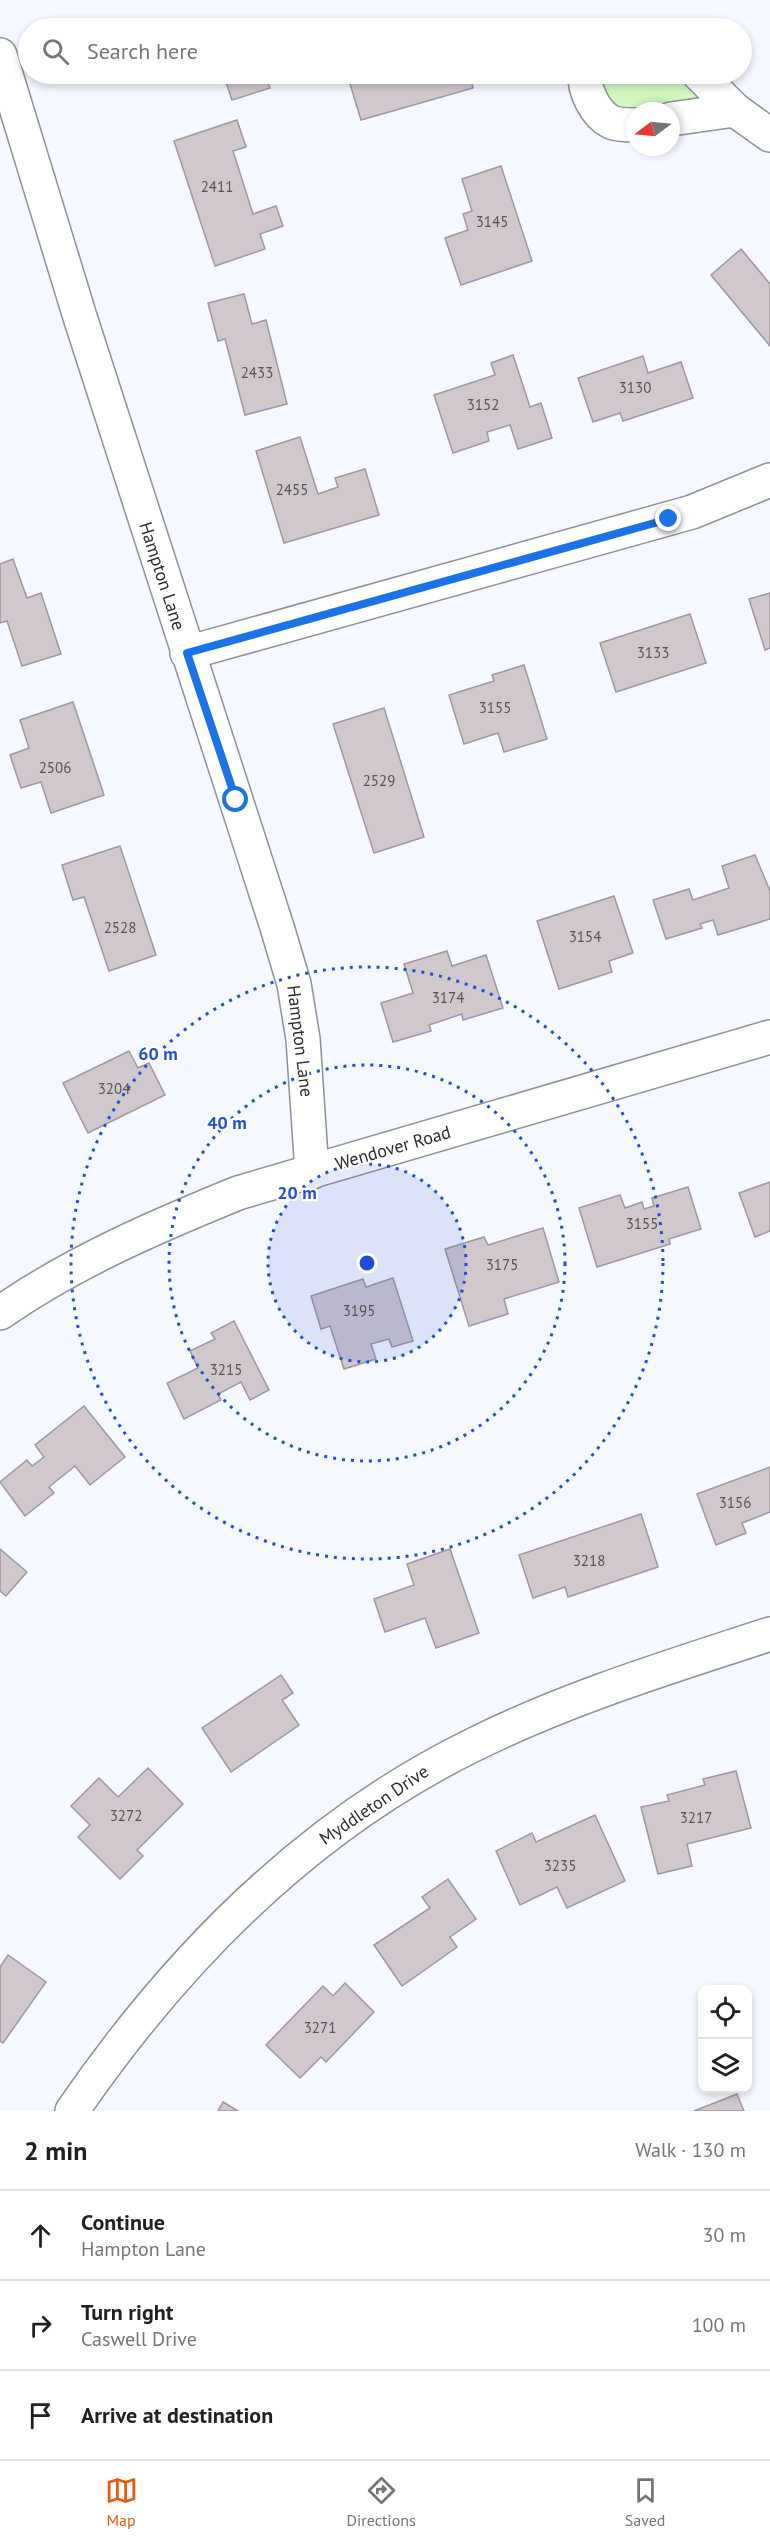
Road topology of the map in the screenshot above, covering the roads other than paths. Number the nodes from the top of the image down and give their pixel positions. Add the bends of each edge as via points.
1 (0, 55) edge
2 (585, 84) edge
3 (709, 84) edge
4 (735, 110) junction
5 (680, 118) edge
6 (626, 124) edge
7 (11, 134) edge
8 (770, 135) edge
9 (770, 480) edge
10 (187, 653) junction
11 (770, 1037) edge
12 (312, 1172) junction
13 (0, 1313) edge
14 (770, 1634) edge
15 (72, 2111) edge

1 - 7 street, Hampton Lane
2 - 6 street via 593,105 611,122
3 - 4 street
4 - 5 street
4 - 8 street
7 - 10 street, Hampton Lane
9 - 10 street via 692,512
10 - 12 street, Hampton Lane via 294,984 303,1039
11 - 12 street, Wendover Road
12 - 13 street, Wendover Road via 238,1193 164,1223 88,1261
14 - 15 street, Myddleton Drive via 548,1711 470,1746 385,1793 298,1858 204,1945 141,2018

